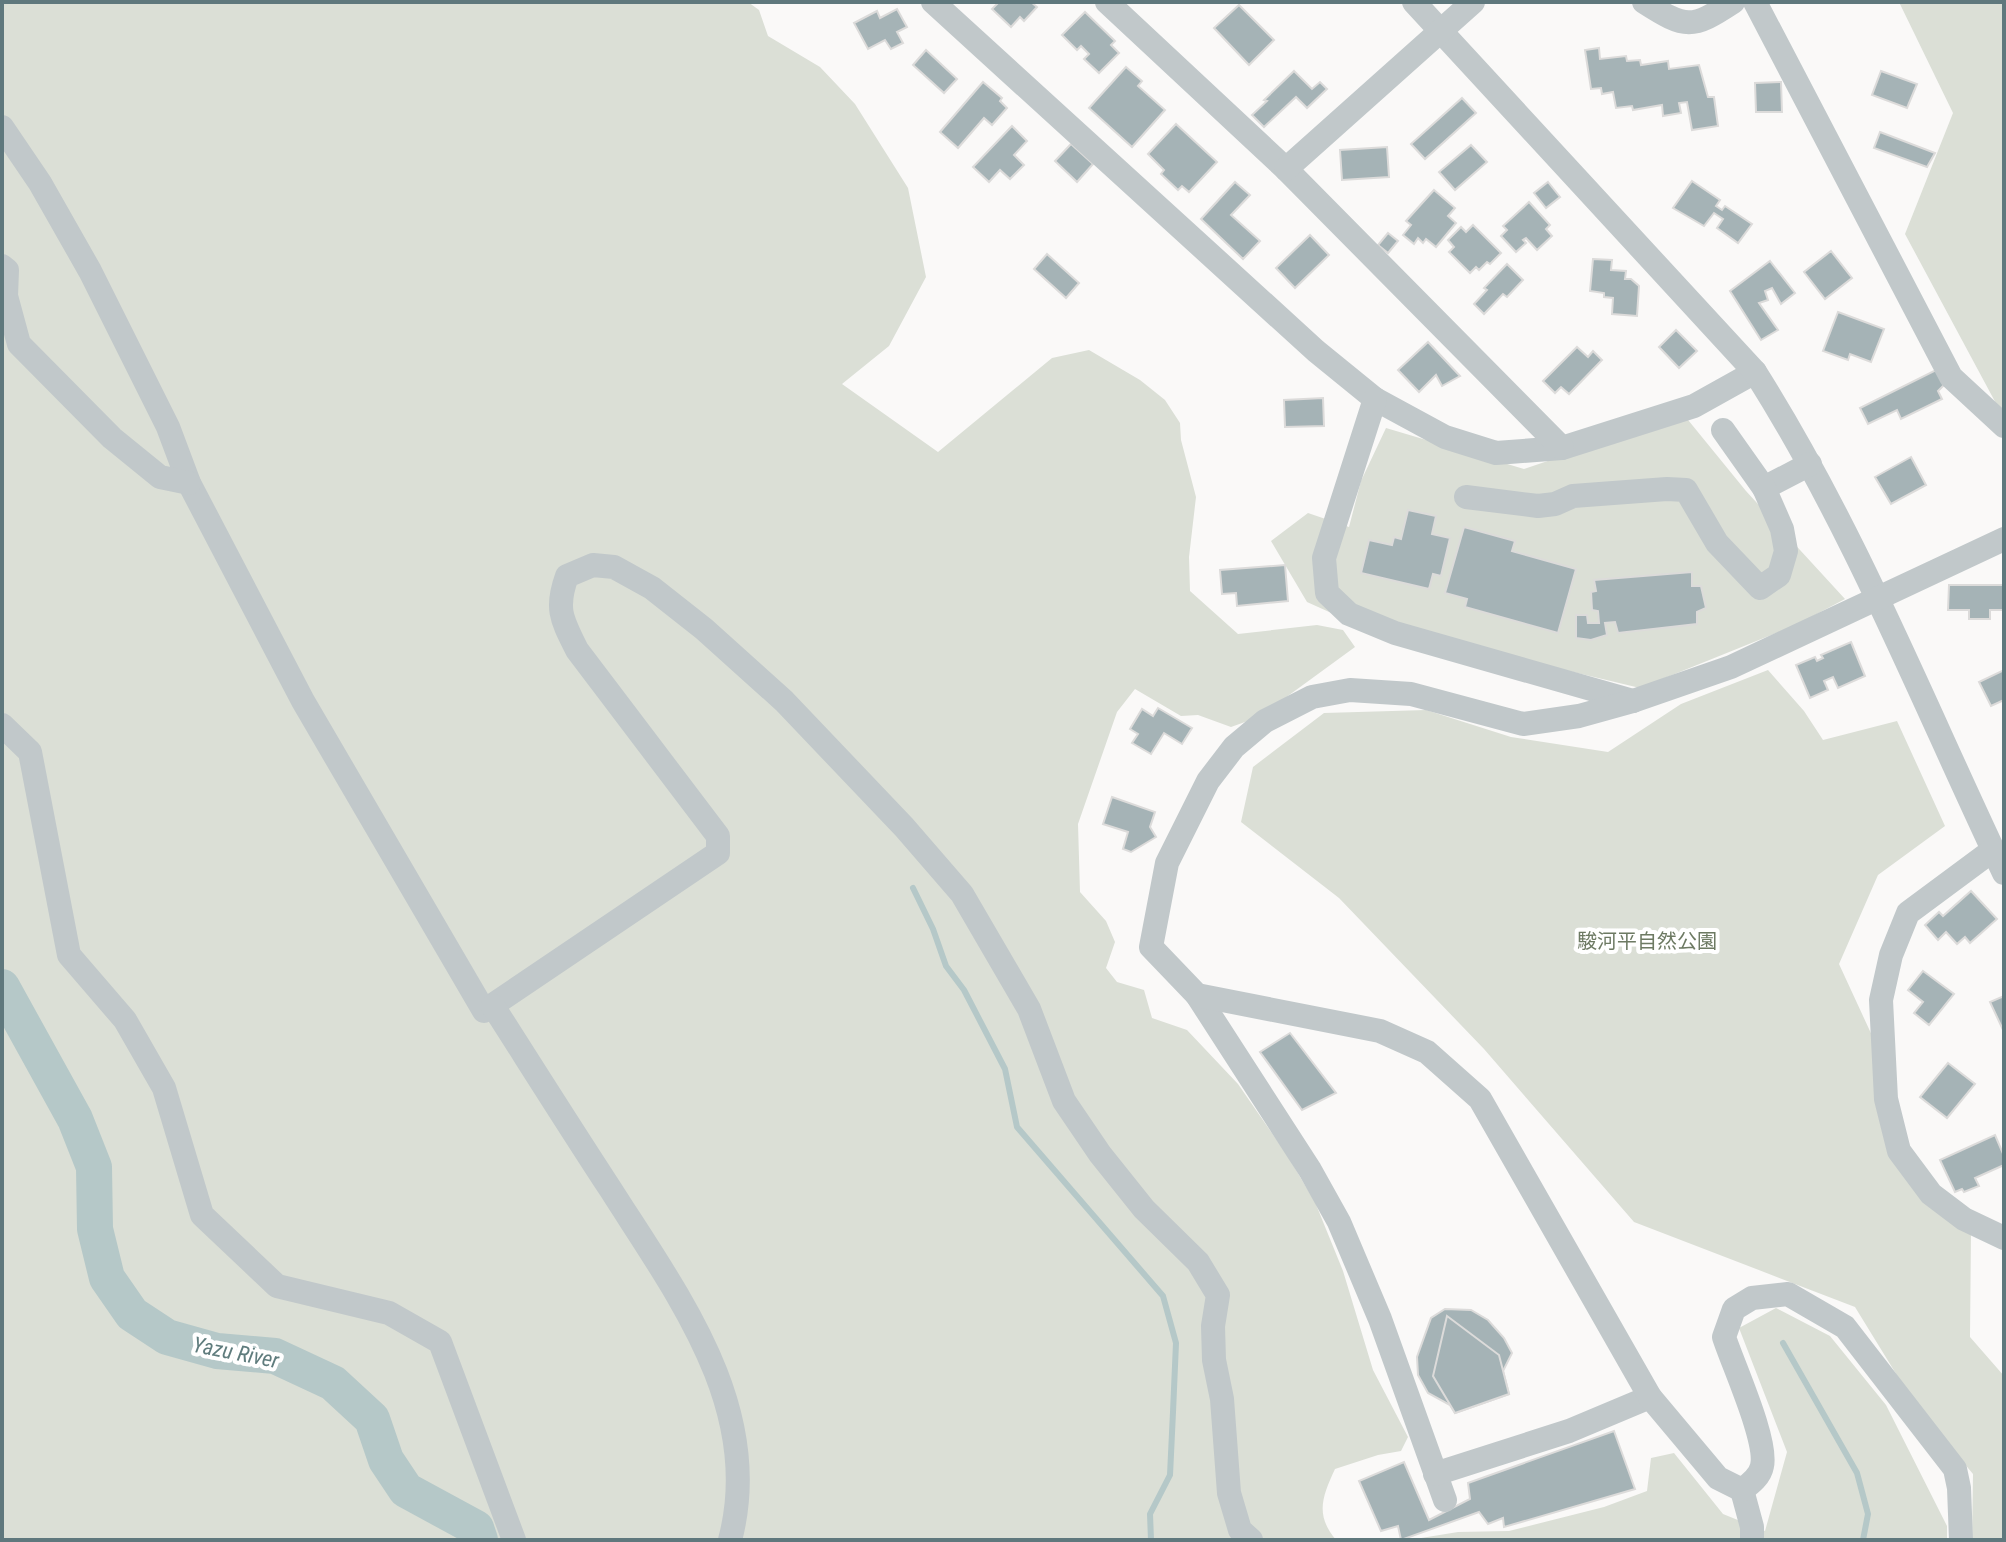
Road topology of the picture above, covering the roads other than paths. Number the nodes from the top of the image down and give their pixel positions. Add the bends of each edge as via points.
1 (933, 2) edge
2 (1107, 2) edge
3 (1414, 2) edge
4 (1473, 2) edge
5 (1644, 2) edge
6 (1733, 2) edge
7 (1755, 2) edge
8 (1442, 32) junction
9 (2, 127) edge
10 (1286, 169) junction
11 (2, 266) edge
12 (1755, 372) junction
13 (1375, 399) junction
14 (2004, 426) edge
15 (1723, 430) dead end
16 (1562, 448) junction
17 (1810, 464) junction
18 (189, 483) junction
19 (1764, 488) junction
20 (1466, 497) dead end
21 (2004, 539) edge
22 (1877, 597) junction
23 (1633, 701) junction
24 (2, 725) edge
25 (1993, 850) junction
26 (2004, 873) edge
27 (1197, 995) junction
28 (493, 1006) junction
29 (2004, 1238) edge
30 (1650, 1397) junction
31 (1435, 1474) junction
32 (1742, 1490) junction
33 (1445, 1500) dead end
34 (514, 1540) edge
35 (730, 1540) edge
36 (1251, 1540) edge
37 (1752, 1540) edge
38 (1961, 1540) edge

1 - 13 street via 1305,342
2 - 10 street
3 - 8 street
4 - 8 street
5 - 6 street via 1671,19 1702,22
7 - 14 street via 1951,377
8 - 10 street
8 - 12 street
9 - 18 street via 90,271 168,427
10 - 16 street
11 - 18 street via 7,270 6,296 19,344 112,438 160,477
12 - 16 street via 1694,406
12 - 17 street
13 - 16 street via 1445,437 1496,453
13 - 23 street via 1324,558 1327,593 1349,614 1395,633
15 - 19 street
17 - 19 street
17 - 22 street
18 - 28 street via 303,701 484,1011
19 - 20 street via 1786,551 1779,575 1760,588 1717,543 1686,490 1573,496 1538,506
21 - 22 street
22 - 23 street via 1731,667
22 - 25 street
23 - 27 street via 1523,724 1411,694 1350,690 1312,697 1265,721 1234,747 1208,781 1167,863 1151,947
24 - 34 street via 30,752 69,955 125,1020 164,1088 202,1215 277,1286 389,1313 440,1342
25 - 26 street
25 - 29 street via 1908,913 1881,1000 1886,1099 1899,1151 1931,1194 1964,1219
27 - 30 street via 1380,1031 1427,1052 1480,1099
27 - 31 street via 1339,1222
28 - 35 street via 691,1315 729,1408 737,1444 738,1508
28 - 36 street via 718,853 718,836 577,650 561,620 559,598 567,576 593,565 614,567 694,621 784,701 962,894 1029,1009 1064,1101 1144,1209 1198,1262 1218,1295 1214,1360 1229,1493 1240,1530
30 - 31 street via 1569,1431
30 - 32 street via 1718,1478
31 - 33 street
32 - 37 street
32 - 38 street via 1763,1465 1756,1421 1724,1337 1734,1309 1752,1298 1788,1294 1845,1327 1955,1469

